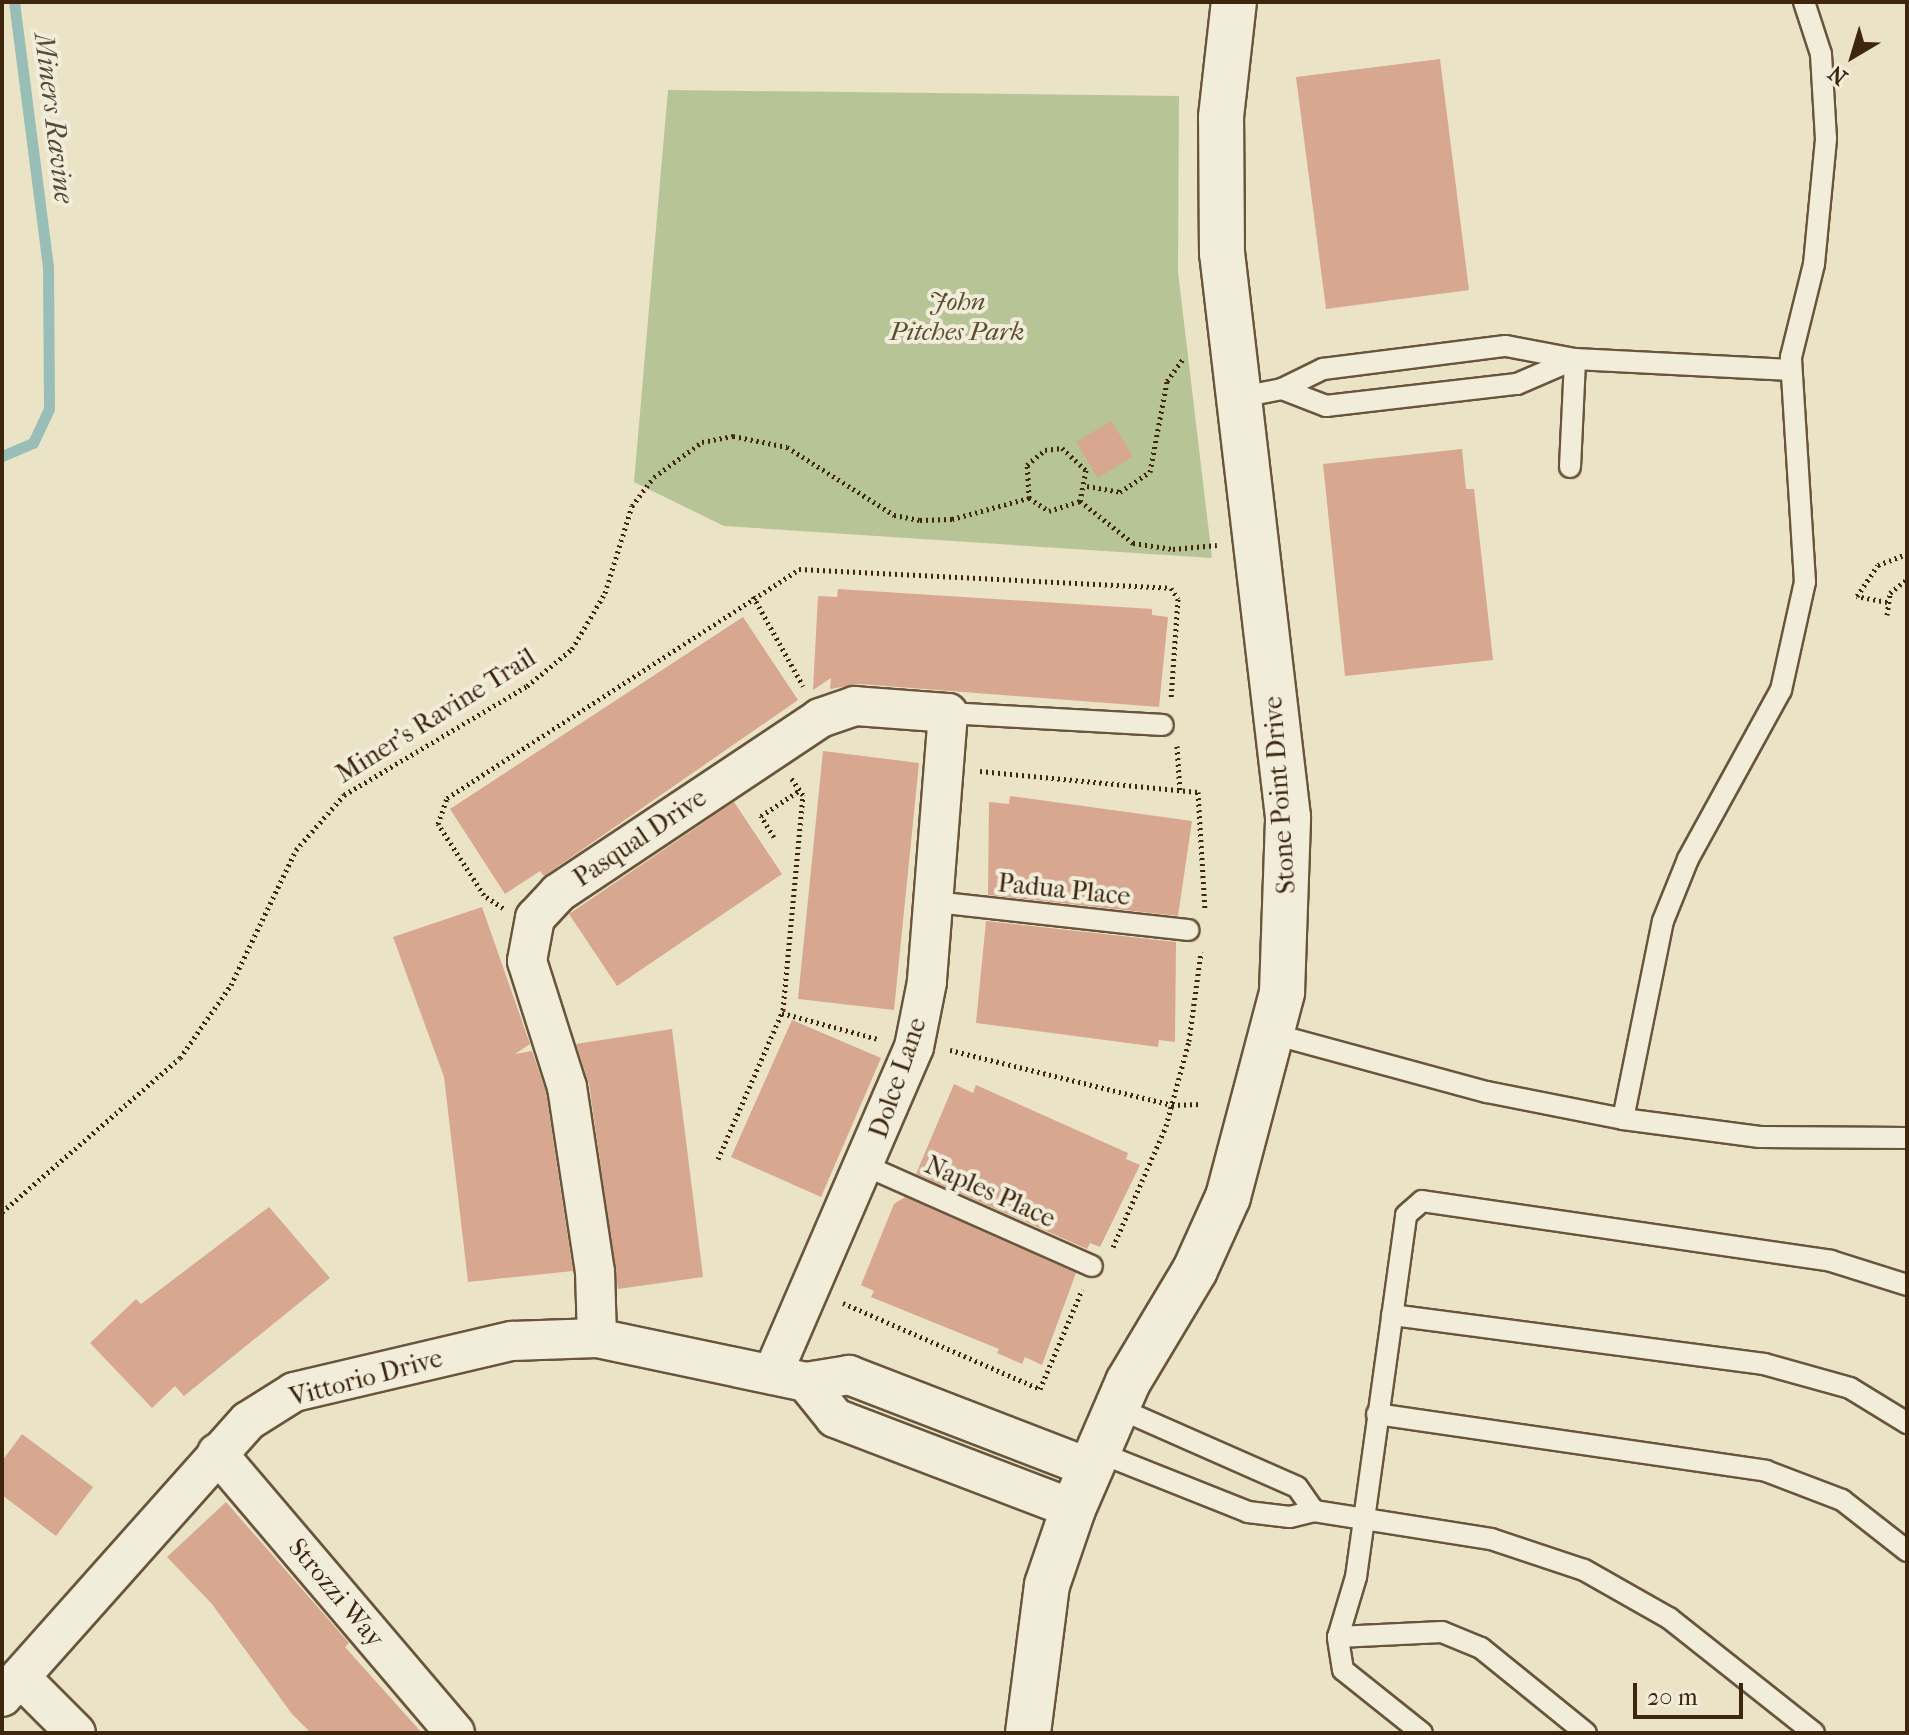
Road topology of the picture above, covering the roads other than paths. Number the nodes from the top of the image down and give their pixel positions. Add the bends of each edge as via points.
1 (1234, 2) edge
2 (1804, 2) edge
3 (1575, 359) junction
4 (1791, 370) junction
5 (1282, 389) junction
6 (1236, 398) junction
7 (1570, 467) dead end
8 (948, 713) junction
9 (1168, 723) road end
10 (935, 902) junction
11 (1198, 930) road end
12 (1273, 1034) junction
13 (1623, 1119) junction
14 (1907, 1138) edge
15 (866, 1166) junction
16 (1092, 1266) road end
17 (1907, 1285) edge
18 (1392, 1315) junction
19 (597, 1338) junction
20 (789, 1378) junction
21 (885, 1389) junction
22 (1116, 1407) junction
23 (1377, 1414) junction
24 (1907, 1423) edge
25 (869, 1431) junction
26 (217, 1453) junction
27 (1091, 1459) junction
28 (1073, 1509) junction
29 (1314, 1511) junction
30 (1362, 1519) junction
31 (1907, 1551) edge
32 (1338, 1637) junction
33 (11, 1687) edge
34 (1803, 1730) edge
35 (76, 1733) edge
36 (455, 1733) edge
37 (1028, 1733) edge
38 (1422, 1733) edge
39 (1586, 1733) edge

1 - 6 street, Stone Point Drive via 1219,175
2 - 4 lane via 1821,54 1826,139 1814,264
3 - 4 lane
3 - 5 lane via 1506,346 1323,369
3 - 5 lane via 1517,384 1326,406
3 - 7 lane
4 - 13 lane via 1805,582 1781,690 1688,859 1663,921
5 - 6 lane
6 - 12 street, Stone Point Drive via 1288,817 1288,936
8 - 9 lane, Pasqual Drive
8 - 10 street, Dolce Lane
8 - 19 street, Pasqual Drive via 855,706 820,718 558,893 535,918 526,953 567,1087 595,1272
10 - 11 lane, Padua Place
10 - 15 street, Dolce Lane via 914,1047
12 - 13 lane via 1487,1092
12 - 22 street, Stone Point Drive via 1228,1197 1195,1270
13 - 14 lane via 1760,1137
15 - 16 lane, Naples Place
15 - 20 street, Dolce Lane
17 - 18 lane via 1831,1261 1422,1201 1406,1215
18 - 23 lane
18 - 24 lane via 1764,1364 1850,1388
19 - 20 street, Vittorio Drive
19 - 26 street, Vittorio Drive via 512,1341 294,1392 248,1421
20 - 21 street, Vittorio Drive via 849,1375
20 - 25 street via 835,1418
21 - 25 street
21 - 27 street, Vittorio Drive
22 - 27 street, Stone Point Drive
22 - 29 lane via 1297,1487
23 - 30 lane
23 - 31 lane via 1766,1471 1842,1500
25 - 28 street
26 - 33 street, Vittorio Drive
26 - 36 street, Strozzi Way
27 - 28 street, Stone Point Drive
27 - 29 lane via 1248,1512 1290,1517
28 - 37 street, Stone Point Drive via 1047,1585
29 - 30 lane
30 - 32 lane via 1356,1577
30 - 34 lane via 1491,1539 1584,1570 1669,1618
32 - 38 lane via 1343,1670
32 - 39 lane via 1442,1632 1481,1648
33 - 35 street

